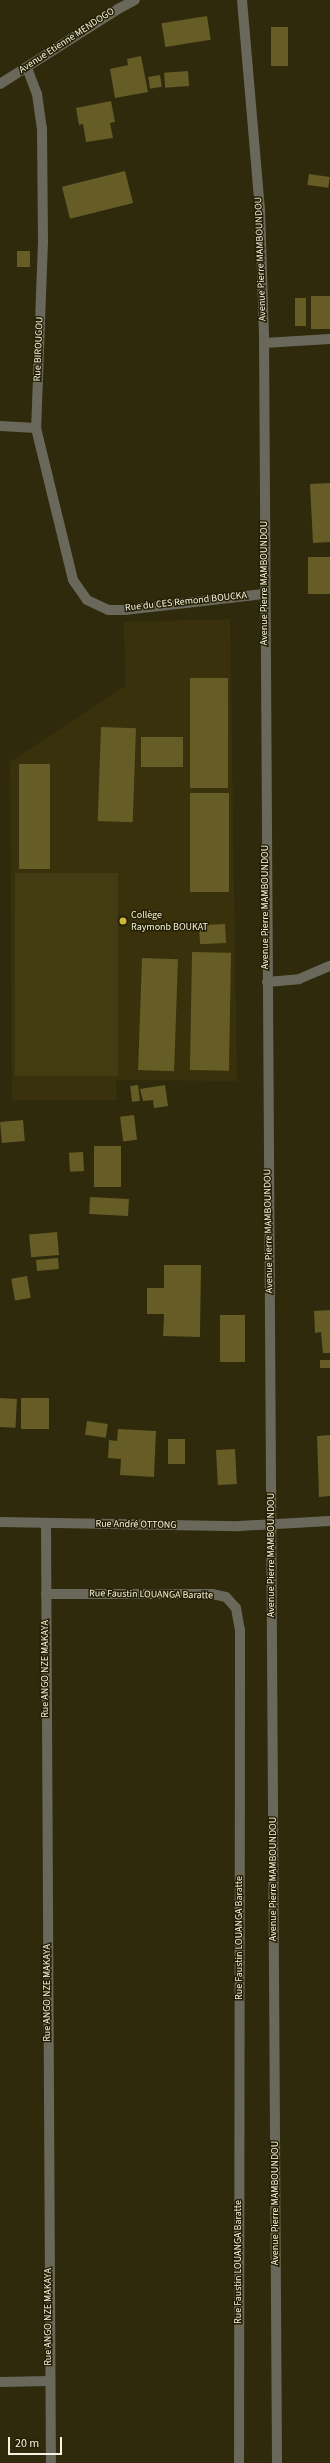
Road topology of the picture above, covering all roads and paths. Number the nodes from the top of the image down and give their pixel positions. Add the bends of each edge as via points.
1 (135, 0) edge
2 (242, 0) edge
3 (27, 68) junction
4 (0, 84) edge
5 (330, 339) edge
6 (264, 343) junction
7 (0, 426) edge
8 (36, 428) junction
9 (264, 594) junction
10 (108, 610) joint
11 (330, 966) edge
12 (267, 982) junction
13 (330, 1521) edge
14 (0, 1522) edge
15 (46, 1523) junction
16 (272, 1525) junction
17 (46, 1594) junction
18 (50, 2381) junction
19 (0, 2382) edge
20 (51, 2463) edge
21 (238, 2463) edge
22 (277, 2463) edge

1 - 3 street, Avenue Etienne MENDOGO
2 - 6 street, Avenue Pierre MAMBOUNDOU via 260,209
3 - 4 street, Avenue Etienne MENDOGO
3 - 8 street, Rue BIROUGOU via 37,94 42,128 43,241
5 - 6 street
6 - 9 street, Avenue Pierre MAMBOUNDOU
7 - 8 street
8 - 10 street, Rue BIROUGOU via 73,580 87,600
9 - 10 street, Rue du CES Remond BOUCKA
9 - 12 street, Avenue Pierre MAMBOUNDOU
11 - 12 street via 298,979
12 - 16 street, Avenue Pierre MAMBOUNDOU
13 - 16 street, Rue André OTTONG
14 - 15 street, Rue André OTTONG
15 - 16 street, Rue André OTTONG
15 - 17 street, Rue ANGO NZE MAKAYA
16 - 22 street, Avenue Pierre MAMBOUNDOU
17 - 18 street, Rue ANGO NZE MAKAYA
17 - 21 street, Rue Faustin LOUANGA Baratte via 212,1594 226,1597 236,1608 240,1630
18 - 19 street
18 - 20 street, Rue ANGO NZE MAKAYA

